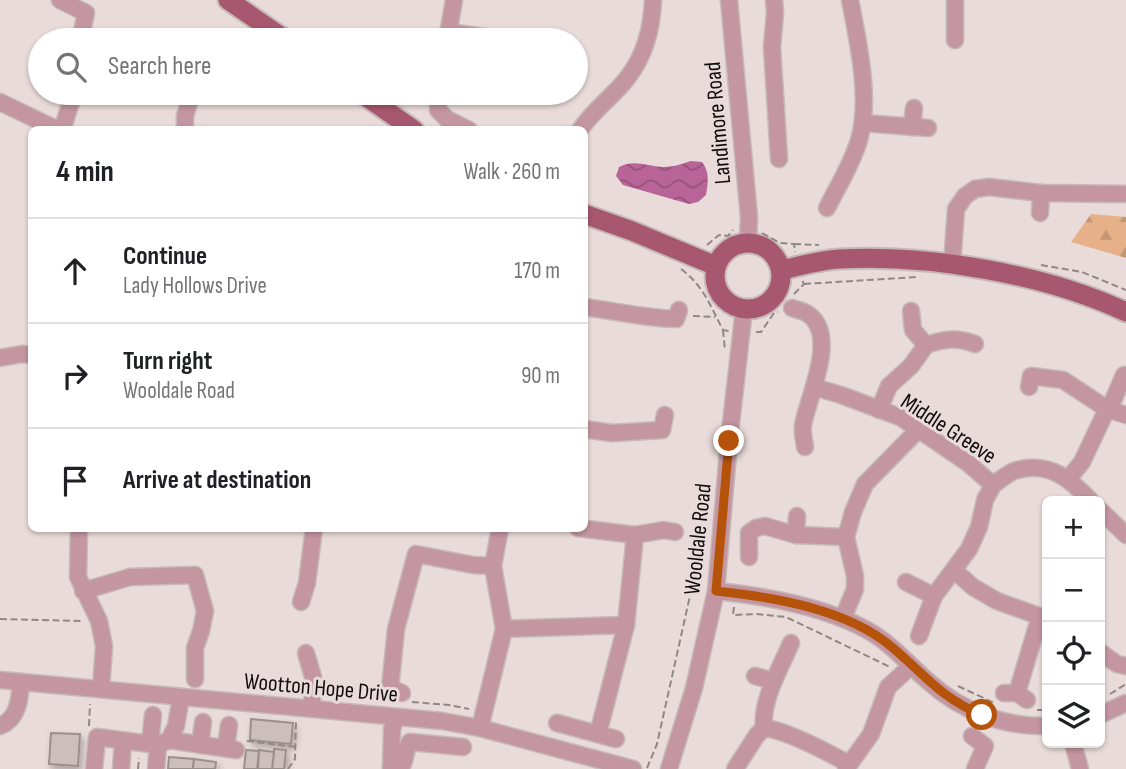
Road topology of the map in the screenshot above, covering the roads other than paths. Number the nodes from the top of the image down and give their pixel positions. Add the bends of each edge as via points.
1 (60, 0) edge
2 (228, 0) edge
3 (454, 0) edge
4 (653, 0) edge
5 (729, 0) edge
6 (774, 0) edge
7 (850, 0) edge
8 (955, 0) edge
9 (89, 7) edge
10 (83, 28) edge
11 (269, 28) edge
12 (449, 28) edge
13 (955, 40) dead end
14 (0, 102) edge
15 (69, 105) edge
16 (188, 105) edge
17 (376, 105) edge
18 (438, 105) edge
19 (914, 108) dead end
20 (863, 123) junction
21 (51, 126) edge
22 (62, 126) edge
23 (185, 126) edge
24 (403, 126) edge
25 (461, 126) edge
26 (584, 126) edge
27 (779, 159) dead end
28 (1041, 193) junction
29 (1126, 194) edge
30 (827, 208) dead end
31 (1040, 213) dead end
32 (589, 217) edge
33 (748, 235) junction
34 (708, 264) junction
35 (953, 265) junction
36 (793, 274) junction
37 (788, 304) road end
38 (588, 307) edge
39 (744, 309) junction
40 (679, 310) road end
41 (911, 311) dead end
42 (1126, 312) edge
43 (975, 344) dead end
44 (926, 345) junction
45 (28, 355) edge
46 (0, 358) edge
47 (1124, 375) dead end
48 (814, 387) junction
49 (1029, 387) dead end
50 (1108, 409) junction
51 (879, 410) junction
52 (1126, 415) edge
53 (667, 427) dead end
54 (588, 430) edge
55 (918, 430) junction
56 (804, 447) dead end
57 (1069, 478) junction
58 (993, 485) junction
59 (1086, 496) edge
60 (1105, 515) edge
61 (797, 516) dead end
62 (588, 529) edge
63 (79, 532) edge
64 (313, 532) edge
65 (499, 532) edge
66 (675, 532) dead end
67 (643, 534) junction
68 (796, 535) junction
69 (1126, 535) edge
70 (846, 537) junction
71 (749, 557) dead end
72 (493, 566) junction
73 (955, 571) junction
74 (906, 582) dead end
75 (83, 591) junction
76 (716, 591) junction
77 (934, 596) junction
78 (301, 602) dead end
79 (1042, 617) edge
80 (843, 618) junction
81 (1042, 620) edge
82 (626, 625) junction
83 (504, 629) junction
84 (919, 636) dead end
85 (791, 643) dead end
86 (306, 653) dead end
87 (1105, 657) edge
88 (1121, 665) edge
89 (907, 671) junction
90 (755, 676) dead end
91 (777, 676) junction
92 (195, 679) dead end
93 (0, 680) edge
94 (22, 682) junction
95 (101, 689) junction
96 (374, 692) dead end
97 (181, 697) junction
98 (1016, 700) road end
99 (1126, 703) edge
100 (304, 707) junction
101 (1105, 713) edge
102 (153, 715) dead end
103 (396, 717) junction
104 (203, 722) dead end
105 (557, 723) dead end
106 (229, 724) dead end
107 (1042, 725) edge
108 (0, 726) edge
109 (480, 728) junction
110 (764, 728) junction
111 (598, 734) junction
112 (972, 736) dead end
113 (616, 739) dead end
114 (123, 741) junction
115 (159, 743) junction
116 (200, 745) junction
117 (463, 747) dead end
118 (1074, 748) edge
119 (848, 767) edge
120 (94, 769) edge
121 (121, 769) edge
122 (156, 769) edge
123 (391, 769) edge
124 (634, 769) edge
125 (669, 769) edge
126 (735, 769) edge
127 (975, 769) edge
128 (1080, 769) edge

1 - 9 street
2 - 11 main road
3 - 12 street
4 - 26 street via 641,56
5 - 33 street, Landimore Road
6 - 27 street
7 - 20 street via 859,43
8 - 13 street
9 - 10 street
14 - 21 street
15 - 22 street
16 - 23 street
17 - 24 main road
18 - 25 street via 447,119
19 - 20 street via 920,128
20 - 30 street via 853,158
28 - 29 street
28 - 31 street
28 - 35 street via 989,187 965,196 956,209
32 - 34 main road
33 - 34 main road
33 - 36 main road
34 - 39 main road via 723,299
35 - 36 main road via 836,259
35 - 42 main road via 1040,281
36 - 39 main road via 768,303
37 - 48 street via 817,323 821,337
38 - 40 street via 676,319
39 - 76 street, Wooldale Road
41 - 44 street via 913,330
43 - 44 street via 958,338
44 - 51 street, Middle Greeve via 889,386
45 - 46 street
47 - 50 street
48 - 51 street, Middle Greeve
48 - 56 street via 803,425
49 - 50 street via 1031,376 1063,380
50 - 52 street
50 - 57 street
51 - 55 street, Middle Greeve
53 - 54 street via 612,433
55 - 58 street, Middle Greeve
55 - 70 street via 864,484
57 - 58 street, Middle Greeve via 1042,468 1016,470
57 - 59 street
58 - 73 street, Middle Greeve via 979,527
60 - 69 street
61 - 68 street
62 - 67 street
63 - 75 street via 78,577
64 - 78 street
65 - 72 street
66 - 67 street
67 - 82 street
68 - 70 street
68 - 71 street via 756,527 749,533
70 - 80 street via 855,589
72 - 83 street
72 - 96 street via 416,554 396,629 396,691
73 - 77 street, Middle Greeve
73 - 79 street via 998,601
74 - 77 street
75 - 92 street via 130,577 195,575 205,611 195,648
75 - 95 street via 99,621 104,646
76 - 80 street via 810,607
76 - 125 street, Wooldale Road
77 - 84 street, Middle Greeve
80 - 89 street via 892,647
81 - 98 street
82 - 83 street
82 - 111 street
83 - 109 street
85 - 91 street
86 - 100 street via 313,677
87 - 88 street
89 - 107 street via 959,705 1009,722
89 - 119 street via 888,687 871,734
90 - 91 street
91 - 110 street via 763,717
93 - 94 street, Wootton Hope Drive
94 - 95 street, Wootton Hope Drive
94 - 108 street via 20,701 11,719
95 - 97 street, Wootton Hope Drive
97 - 100 street, Wootton Hope Drive
97 - 115 street via 176,726
99 - 101 street
100 - 103 street, Wootton Hope Drive
102 - 115 street
103 - 109 street, Wootton Hope Drive
103 - 123 street
104 - 116 street
105 - 111 street
106 - 116 street via 231,749
109 - 124 street, Wootton Hope Drive
110 - 119 street via 824,749
110 - 126 street
111 - 113 street
112 - 127 street via 985,746
114 - 115 street
114 - 120 street via 97,737
114 - 121 street
115 - 116 street
115 - 122 street
117 - 123 street via 410,741 404,765
118 - 128 street

